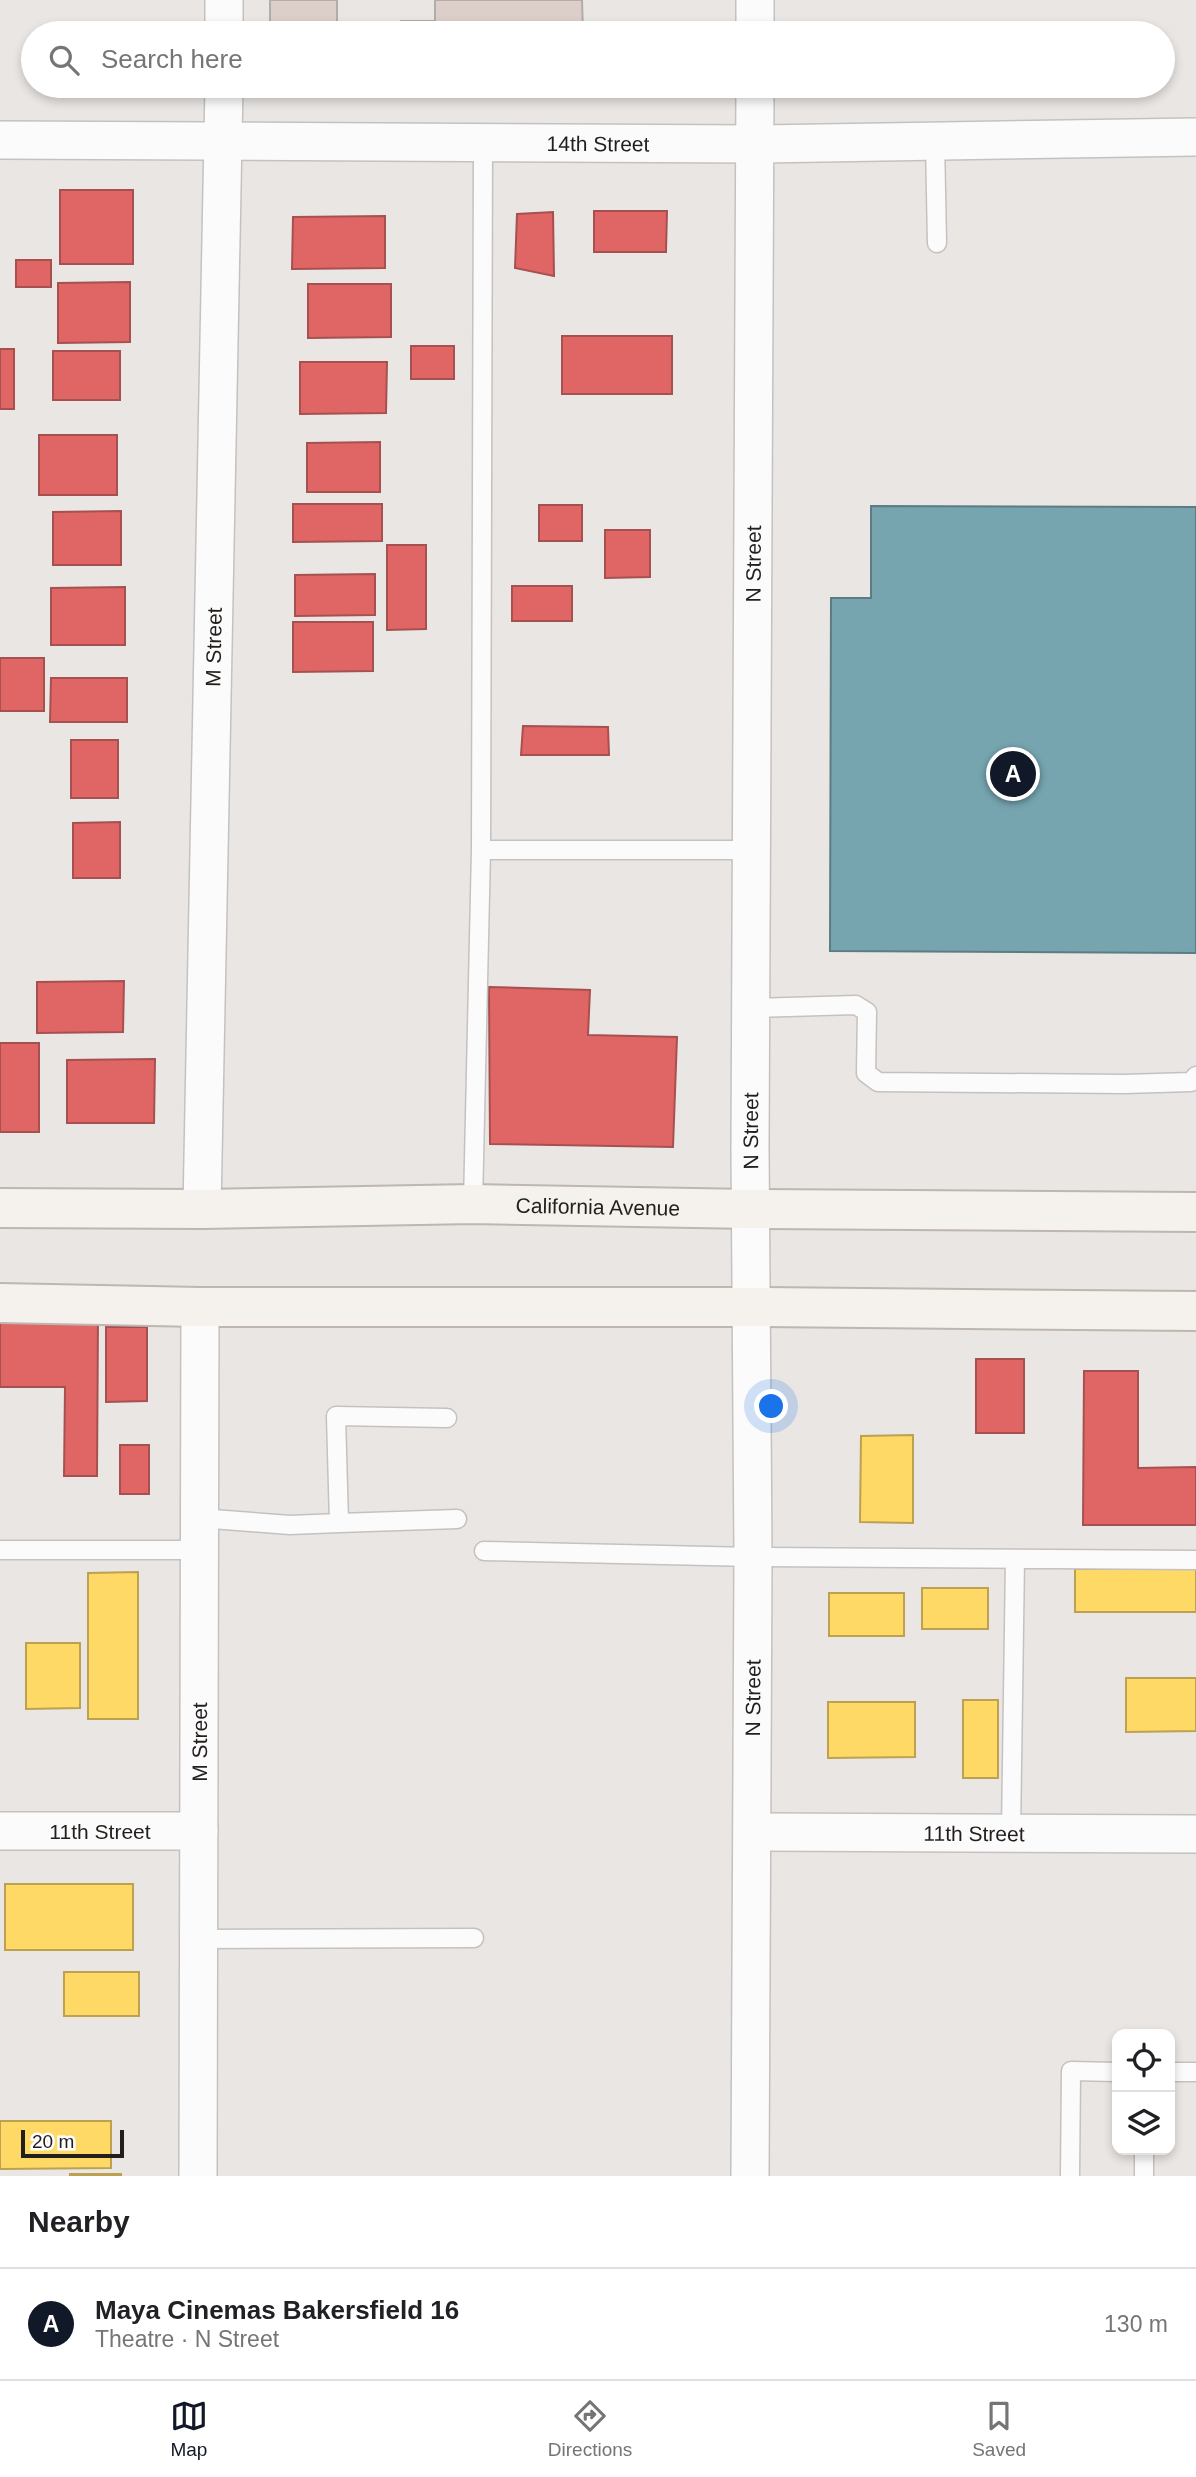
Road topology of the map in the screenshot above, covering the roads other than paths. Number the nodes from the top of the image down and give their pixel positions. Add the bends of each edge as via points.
1 (224, 0) edge
2 (755, 0) edge
3 (224, 21) edge
4 (755, 21) edge
5 (224, 98) edge
6 (755, 98) edge
7 (1196, 137) edge
8 (0, 140) edge
9 (224, 141) junction
10 (935, 141) junction
11 (483, 142) junction
12 (755, 144) junction
13 (937, 243) dead end
14 (481, 850) junction
15 (751, 850) junction
16 (751, 1008) junction
17 (1196, 1076) edge
18 (473, 1204) junction
19 (0, 1208) edge
20 (202, 1209) junction
21 (751, 1209) junction
22 (1196, 1212) edge
23 (0, 1303) edge
24 (200, 1307) junction
25 (751, 1307) junction
26 (1196, 1311) edge
27 (447, 1418) dead end
28 (457, 1519) dead end
29 (339, 1523) junction
30 (199, 1534) junction
31 (0, 1550) edge
32 (484, 1551) dead end
33 (753, 1557) junction
34 (1015, 1559) junction
35 (1196, 1560) edge
36 (0, 1831) edge
37 (199, 1831) junction
38 (752, 1832) junction
39 (1011, 1833) junction
40 (1196, 1834) edge
41 (474, 1938) dead end
42 (198, 1939) junction
43 (1112, 2072) edge
44 (1175, 2072) edge
45 (1196, 2072) edge
46 (1144, 2155) edge
47 (198, 2176) edge
48 (750, 2176) edge
49 (1070, 2176) edge
50 (1144, 2176) edge

1 - 3 street
2 - 4 street
5 - 9 street, M Street
6 - 12 street, N Street
7 - 10 street, 14th Street
8 - 9 street, 14th Street
9 - 11 street, 14th Street
9 - 20 street, M Street
10 - 12 street, 14th Street
10 - 13 lane
11 - 12 street, 14th Street
11 - 14 lane
12 - 15 street, N Street
14 - 15 lane
14 - 18 lane
15 - 16 street, N Street
16 - 17 lane via 856,1005 867,1012 866,1073 878,1082 1124,1084 1191,1082
16 - 21 street, N Street
18 - 20 main road, California Avenue
18 - 21 main road, California Avenue
19 - 20 main road, California Avenue
21 - 22 main road, California Avenue
21 - 25 street, N Street
23 - 24 main road
24 - 25 main road
24 - 30 street, M Street
25 - 26 main road
25 - 33 street, N Street
27 - 29 lane via 336,1416
28 - 29 lane
29 - 30 lane
30 - 31 lane
30 - 37 street, M Street
32 - 33 lane
33 - 34 lane
33 - 38 street, N Street
34 - 35 lane
34 - 39 lane
36 - 37 street, 11th Street
37 - 42 street, M Street
38 - 39 street, 11th Street
38 - 48 street, N Street
39 - 40 street, 11th Street
41 - 42 lane
42 - 47 street, M Street
43 - 49 lane via 1071,2071
44 - 45 lane
46 - 50 lane

